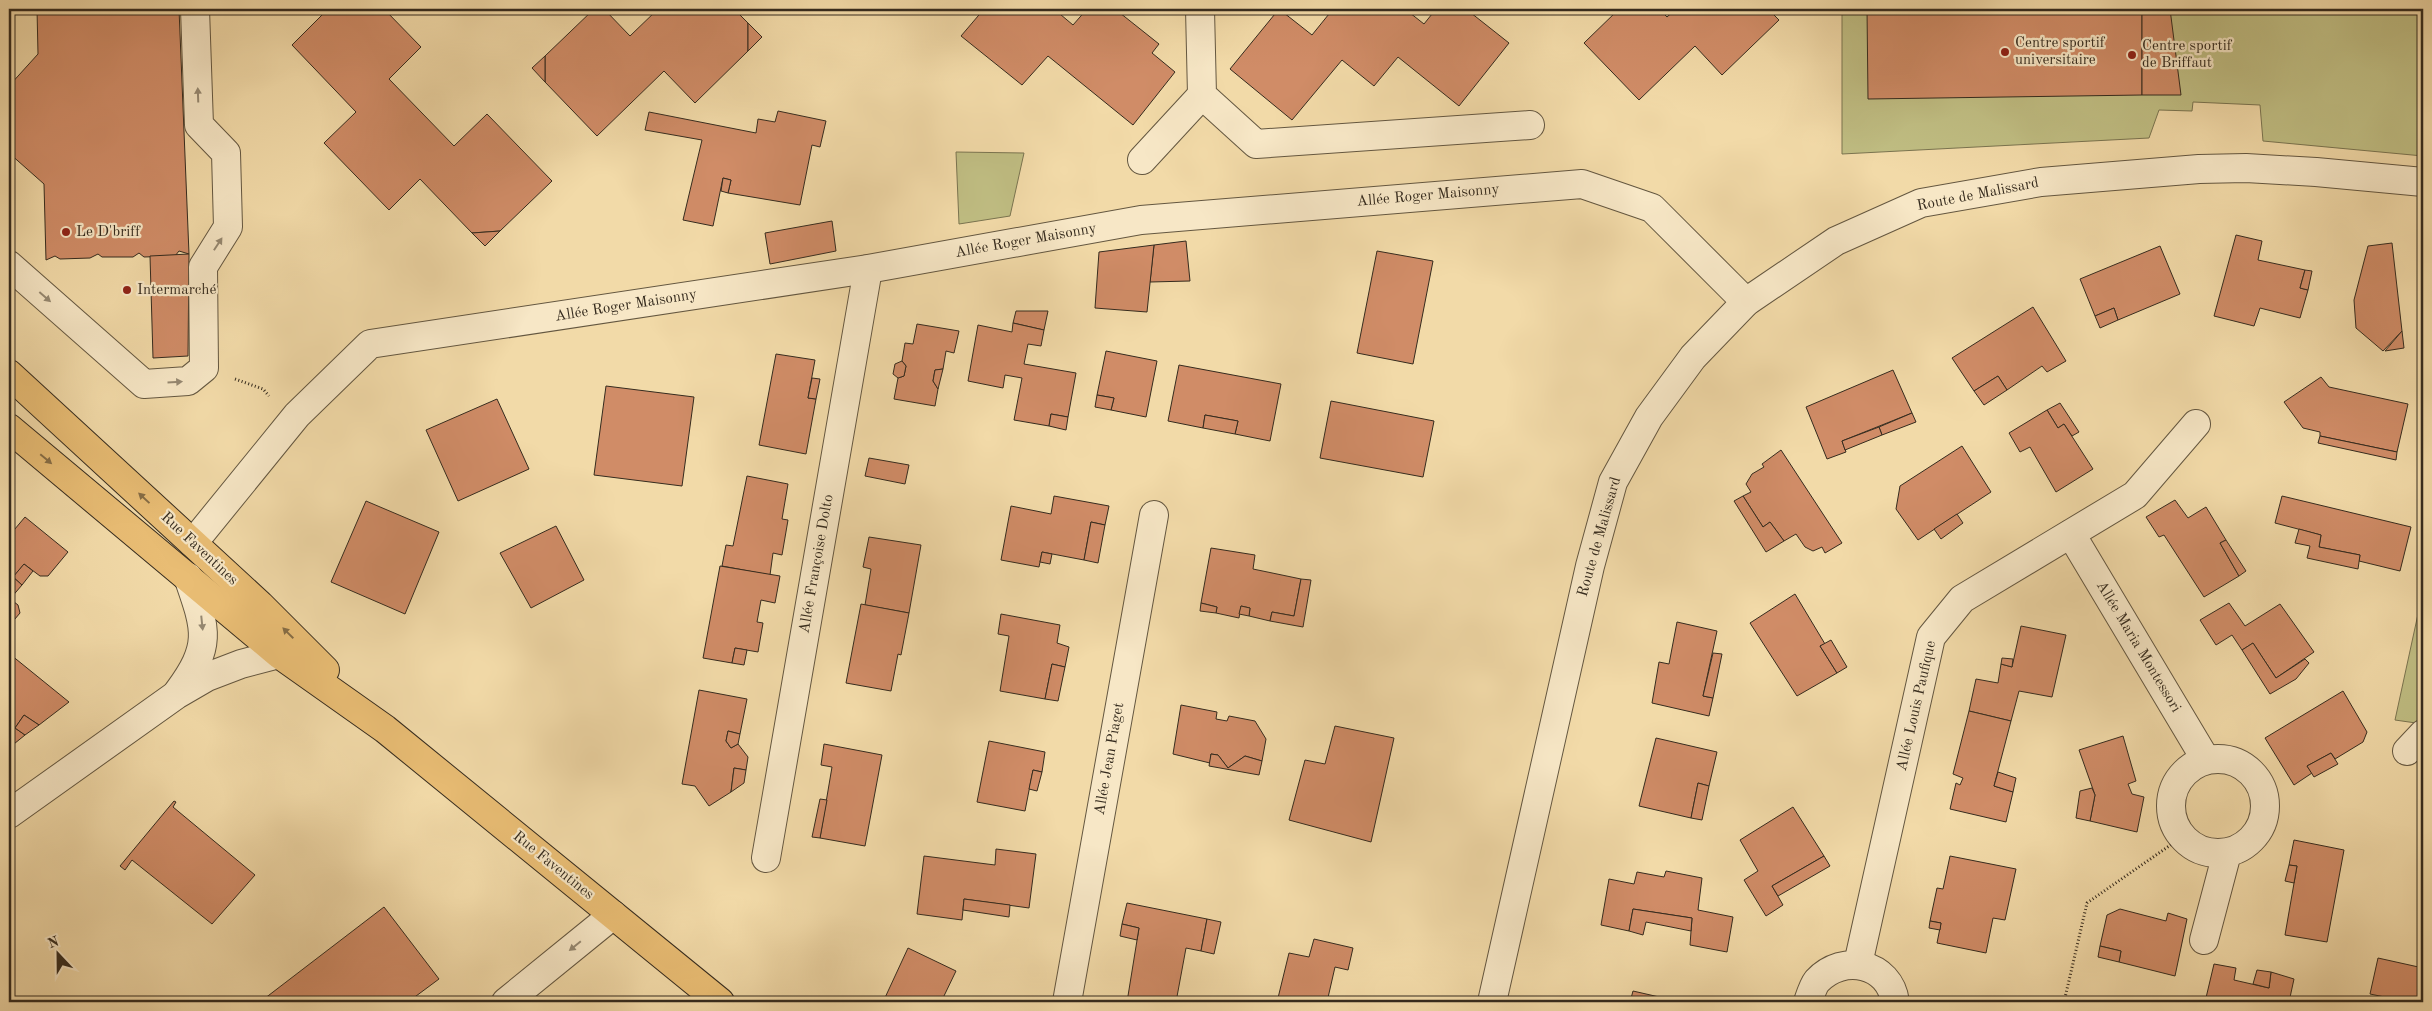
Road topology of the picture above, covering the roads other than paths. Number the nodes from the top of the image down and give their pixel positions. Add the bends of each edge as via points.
1 (195, 9) edge
2 (1200, 9) edge
3 (1202, 95) junction
4 (1530, 125) dead end
5 (1142, 160) dead end
6 (2423, 182) edge
7 (9, 265) edge
8 (868, 269) junction
9 (1746, 302) junction
10 (9, 374) edge
11 (2196, 424) dead end
12 (9, 428) edge
13 (1154, 515) dead end
14 (2070, 534) junction
15 (193, 543) junction
16 (188, 577) junction
17 (279, 654) junction
18 (176, 696) junction
19 (385, 729) junction
20 (2206, 760) junction
21 (9, 814) edge
22 (2227, 853) junction
23 (766, 858) dead end
24 (613, 915) junction
25 (2204, 940) dead end
26 (1858, 964) junction
27 (506, 1002) edge
28 (720, 1002) edge
29 (1066, 1002) edge
30 (1492, 1002) edge
31 (1808, 1002) edge
32 (1895, 1002) edge

7 -> 1 street via 144,384 188,381 204,368 203,267 228,227 226,153 200,125
2 - 3 street
3 - 4 street via 1256,144
3 - 5 street
6 - 9 street, Route de Malissard via 2316,172 2199,169 2041,182 1958,196 1920,203 1836,241
8 - 9 street, Allée Roger Maisonny via 1141,220 1582,184 1652,208
8 - 15 street, Allée Roger Maisonny via 370,344 295,417
8 - 23 street, Allée Françoise Dolto
9 - 30 street, Route de Malissard via 1693,357 1649,417 1613,482 1590,566
15 -> 10 main road, Rue Faventines
11 - 14 street, Allée Louis Paufique via 2135,495
12 -> 16 main road, Rue Faventines
13 - 29 street, Allée Jean Piaget
14 - 20 street, Allée Maria Montessori
14 - 26 street, Allée Louis Paufique via 1962,599 1932,636
19 -> 15 main road, Rue Faventines
16 - 17 main road, Rue Faventines
16 -> 18 street via 203,619 203,642 195,670
17 - 18 street via 207,677
17 - 19 main road, Rue Faventines
18 - 21 street
19 - 24 main road, Rue Faventines
20 - 22 street via 2179,778 2172,792 2170,808 2182,837 2199,850
20 - 22 street via 2222,758 2238,763 2252,772 2265,797 2265,814 2260,829 2243,847
22 - 25 street
24 -> 27 street
24 - 28 main road, Rue Faventines
26 - 31 street via 1835,966 1816,982
26 - 32 street via 1880,973 1893,990

